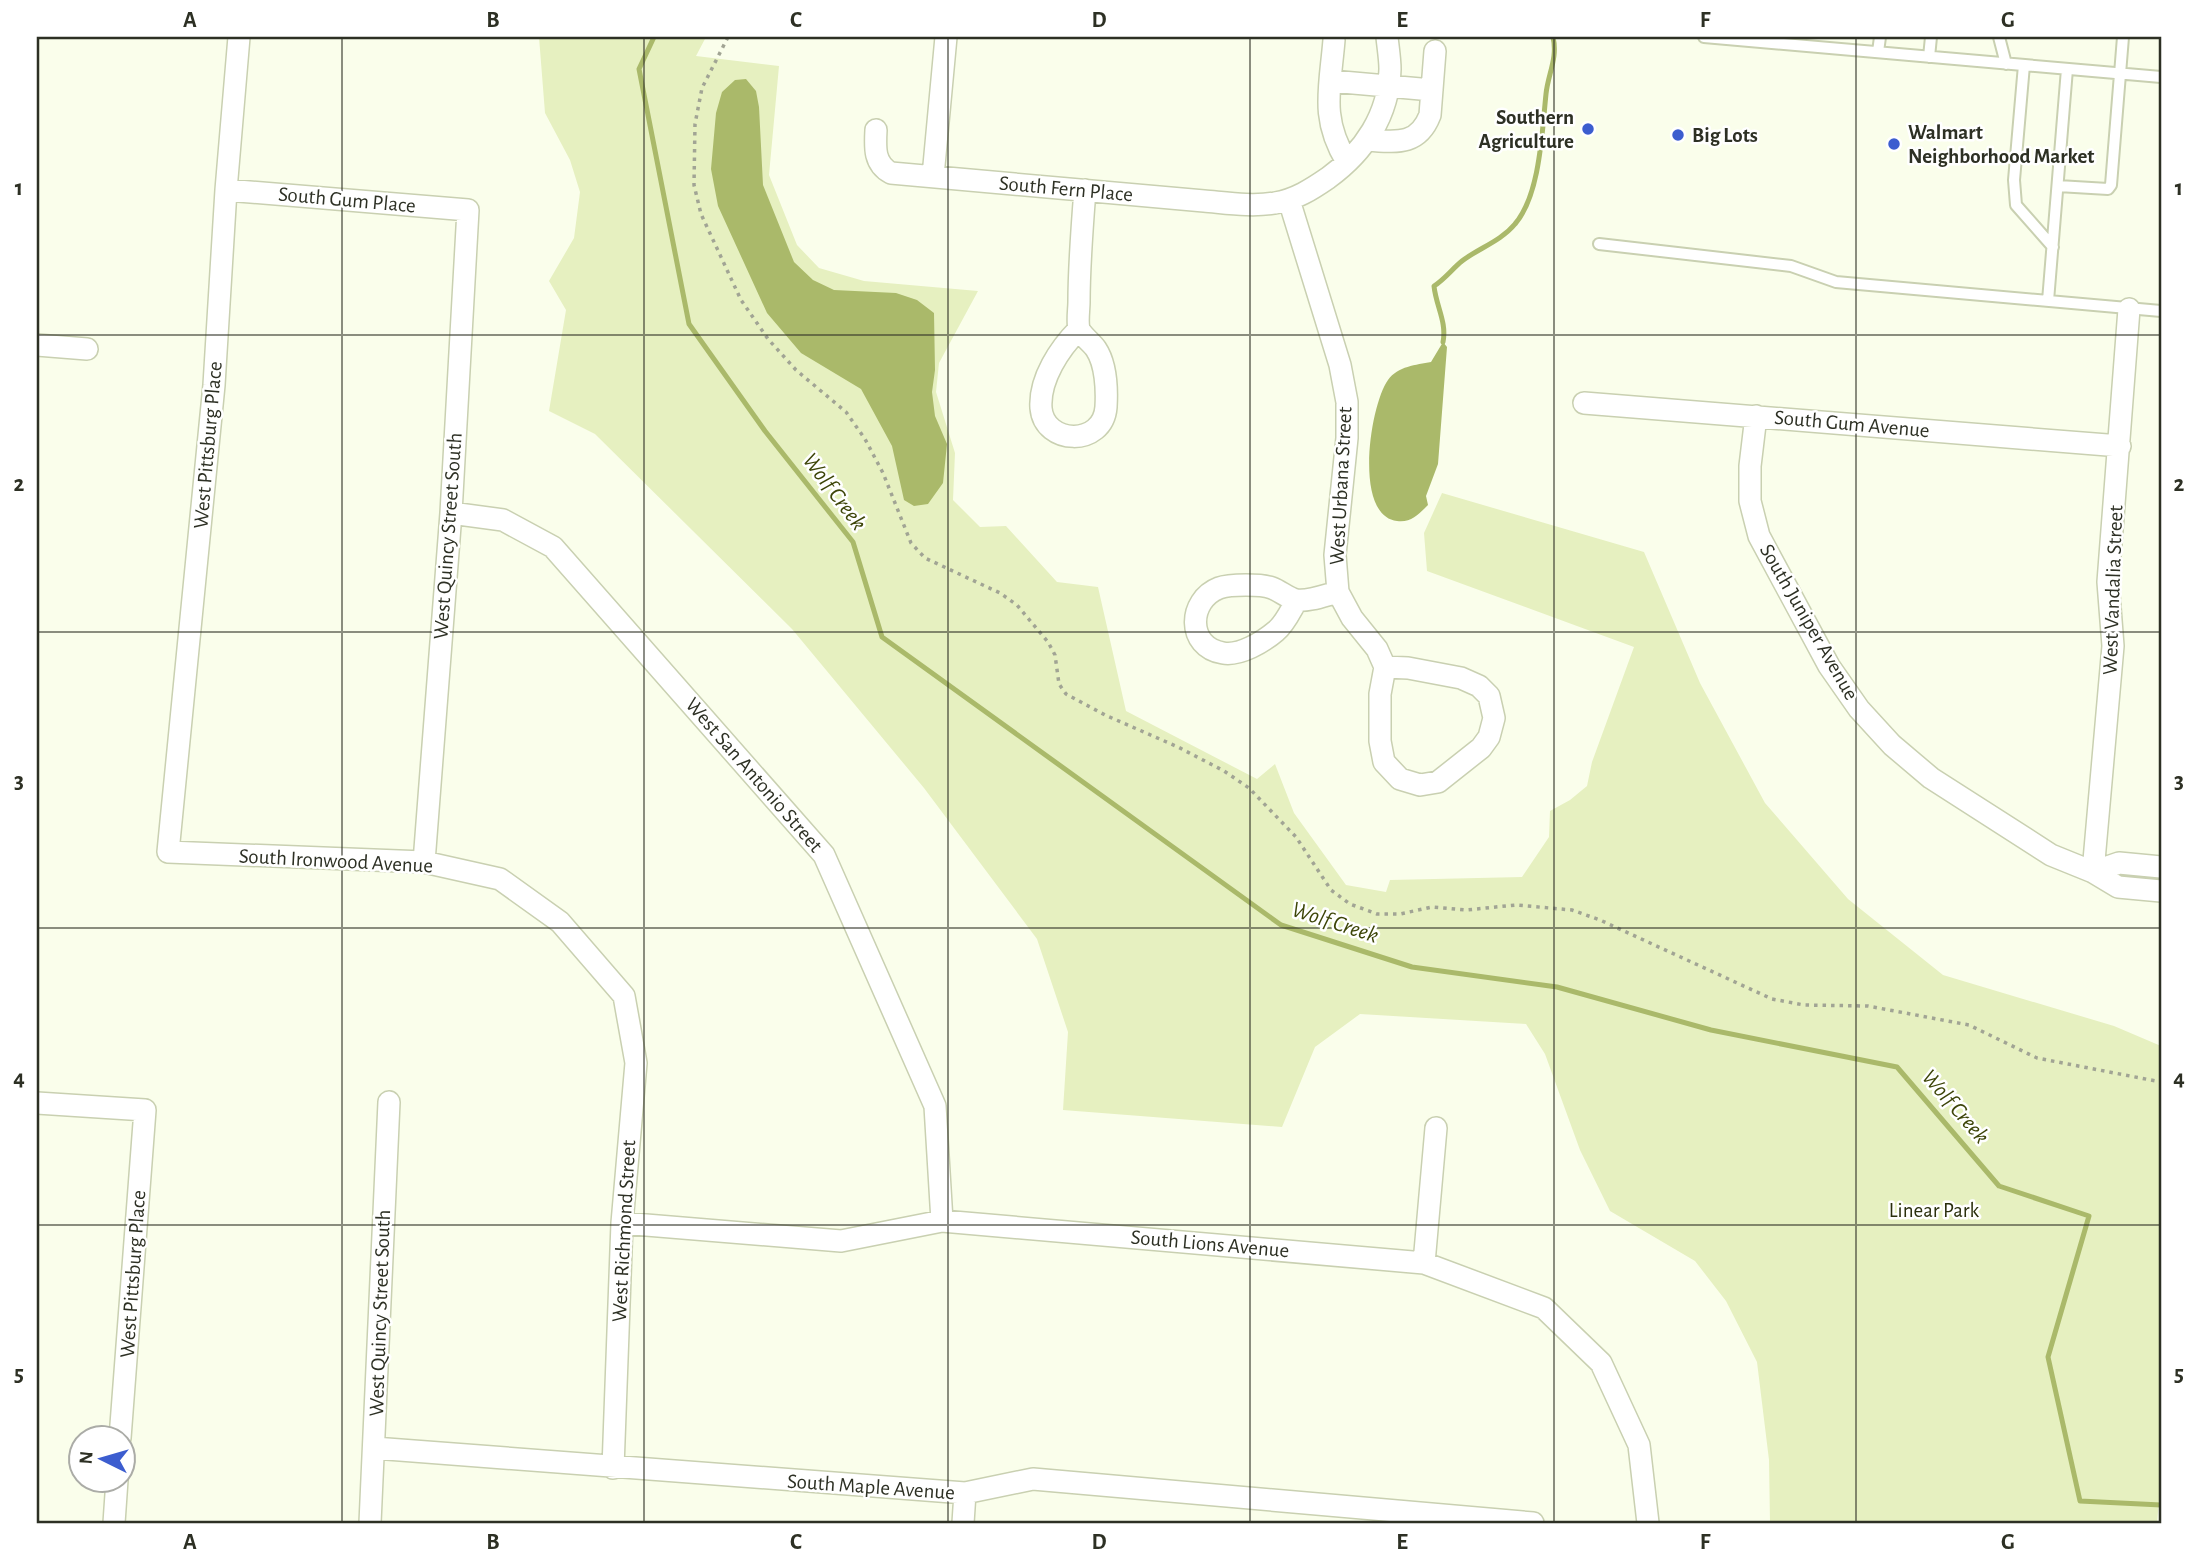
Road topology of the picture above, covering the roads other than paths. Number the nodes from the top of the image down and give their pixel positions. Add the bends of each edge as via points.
1 (239, 37) edge
2 (946, 37) edge
3 (1387, 37) edge
4 (1704, 37) edge
5 (1880, 37) edge
6 (1931, 37) edge
7 (1999, 37) edge
8 (2123, 37) edge
9 (1334, 40) dead end
10 (1827, 42) edge
11 (1435, 51) dead end
12 (1878, 52) junction
13 (1929, 57) junction
14 (2006, 64) junction
15 (2024, 65) junction
16 (2067, 69) junction
17 (2121, 74) junction
18 (2161, 77) edge
19 (1331, 80) junction
20 (1387, 88) junction
21 (1432, 90) junction
22 (876, 130) dead end
23 (1368, 140) junction
24 (1348, 162) junction
25 (933, 176) junction
26 (2058, 186) junction
27 (226, 190) junction
28 (1085, 190) junction
29 (1289, 200) junction
30 (468, 210) joint
31 (1599, 244) dead end
32 (2053, 247) junction
33 (2048, 301) junction
34 (2129, 309) junction
35 (2161, 311) edge
36 (1079, 329) junction
37 (37, 345) edge
38 (87, 349) dead end
39 (1584, 403) dead end
40 (1756, 416) junction
41 (2120, 446) junction
42 (451, 513) junction
43 (1338, 592) junction
44 (1297, 600) junction
45 (1385, 667) junction
46 (168, 852) joint
47 (424, 862) junction
48 (2161, 867) edge
49 (2093, 872) junction
50 (2161, 891) edge
51 (624, 996) joint
52 (389, 1102) dead end
53 (37, 1103) edge
54 (1436, 1128) dead end
55 (942, 1221) junction
56 (622, 1223) junction
57 (1424, 1263) junction
58 (121, 1424) edge
59 (374, 1448) junction
60 (613, 1468) junction
61 (965, 1493) junction
62 (116, 1494) edge
63 (114, 1523) edge
64 (370, 1523) edge
65 (963, 1523) edge
66 (1533, 1523) edge
67 (1648, 1523) edge

1 - 27 street, West Pittsburg Place
2 - 25 street
3 - 20 street
4 - 10 lane
5 - 12 lane
6 - 13 lane
7 - 14 lane
8 - 17 lane
9 - 19 street
10 - 12 lane
11 - 21 street
12 - 13 lane
13 - 14 lane
14 - 15 lane
15 - 16 lane
15 - 32 lane via 2016,205
16 - 17 lane
16 - 26 lane
17 - 18 lane
17 - 26 lane via 2111,186
19 - 20 street
19 - 24 street via 1330,126
20 - 21 street
20 - 23 street
21 - 23 street via 1430,115 1420,132 1404,141
22 - 25 street, South Fern Place via 882,168 891,173
23 - 24 street
24 - 29 street
25 - 28 street, South Fern Place
26 - 32 lane
27 - 30 street, South Gum Place
27 - 46 street, West Pittsburg Place via 214,385
28 - 29 street, South Fern Place via 1245,204
28 - 36 street
29 - 43 street, West Urbana Street via 1347,402 1335,555
30 - 42 street, West Quincy Street South
31 - 33 lane via 1791,266 1836,282
32 - 33 lane
33 - 34 lane
34 - 35 lane
34 - 41 street, West Vandalia Street
36 - 36 street via 1062,345 1041,409 1054,430 1077,436 1093,430 1106,409 1098,352
37 - 38 street
39 - 40 street, South Gum Avenue
40 - 41 street, South Gum Avenue
40 - 49 street, South Juniper Avenue via 1750,501 1759,536 1829,666 1859,709 1931,778 2050,855
41 - 49 street, West Vandalia Street via 2108,582 2113,646
42 - 47 street, West Quincy Street South
42 - 55 street, West San Antonio Street via 503,520 553,547 824,855 935,1106
43 - 44 street
43 - 45 street, West Urbana Street
44 - 44 street via 1277,630 1234,654 1217,652 1202,643 1195,627 1200,604 1221,587 1269,586
45 - 45 street via 1380,706 1384,762 1400,779 1420,785 1438,782 1489,737 1494,718 1489,696 1461,678
46 - 47 street, South Ironwood Avenue
47 - 51 street, South Ironwood Avenue via 499,879 561,922
48 - 49 street via 2119,863
49 - 50 street, South Juniper Avenue via 2118,887
51 - 56 street, West Richmond Street via 636,1063
52 - 59 street, West Quincy Street South
53 - 58 street, West Pittsburg Place via 145,1110
54 - 57 street
55 - 56 street, South Lions Avenue via 841,1241
55 - 57 street, South Lions Avenue
56 - 60 street, West Richmond Street
57 - 67 street, South Lions Avenue via 1544,1308 1601,1363 1639,1445
59 - 60 street, South Maple Avenue
59 - 64 street, West Quincy Street South
60 - 61 street, South Maple Avenue
61 - 65 street
61 - 66 street, South Maple Avenue via 1033,1479
62 - 63 street

